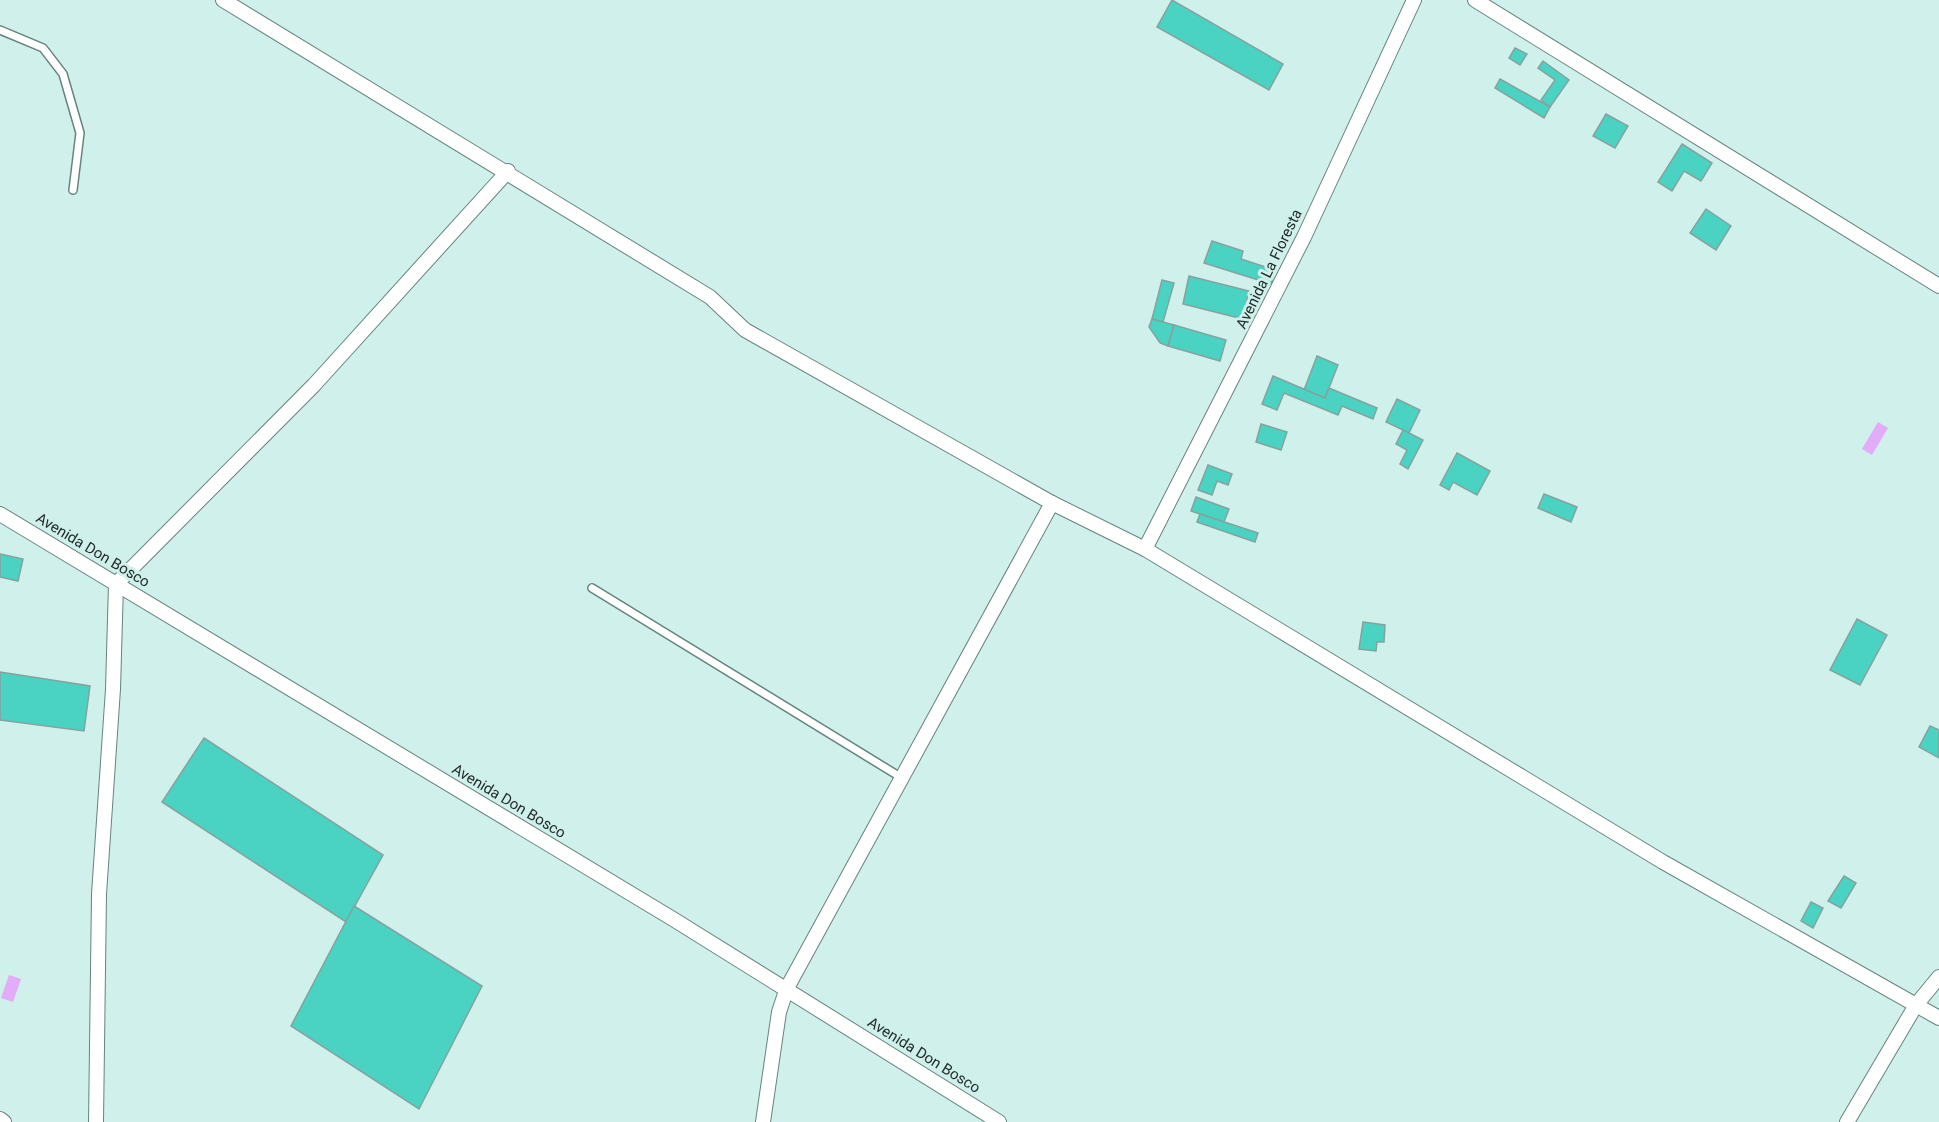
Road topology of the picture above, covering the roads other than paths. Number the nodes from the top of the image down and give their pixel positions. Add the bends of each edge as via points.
1 (224, 0) edge
2 (1414, 0) edge
3 (1475, 0) edge
4 (0, 30) edge
5 (508, 171) junction
6 (73, 190) dead end
7 (1939, 286) edge
8 (1052, 503) junction
9 (0, 514) edge
10 (1145, 549) junction
11 (116, 584) junction
12 (592, 588) dead end
13 (902, 778) junction
14 (1939, 976) edge
15 (787, 988) junction
16 (1916, 1005) junction
17 (1939, 1018) edge
18 (0, 1119) edge
19 (4, 1122) edge
20 (96, 1122) edge
21 (763, 1122) edge
22 (999, 1122) edge
23 (1847, 1122) edge

1 - 5 street
2 - 10 street, Avenida La Floresta via 1304,237
3 - 7 street
4 - 6 lane via 43,48 63,74 80,133
5 - 8 street via 710,297 745,330
5 - 11 street via 314,386
8 - 10 street
8 - 13 street
9 - 11 street, Avenida Don Bosco
10 - 16 street via 1663,862
11 - 15 street, Avenida Don Bosco
11 - 20 street via 99,894
12 - 13 lane
13 - 15 street
14 - 16 street
15 - 21 street via 779,1012
15 - 22 street, Avenida Don Bosco
16 - 17 street
16 - 23 street
18 - 19 street

